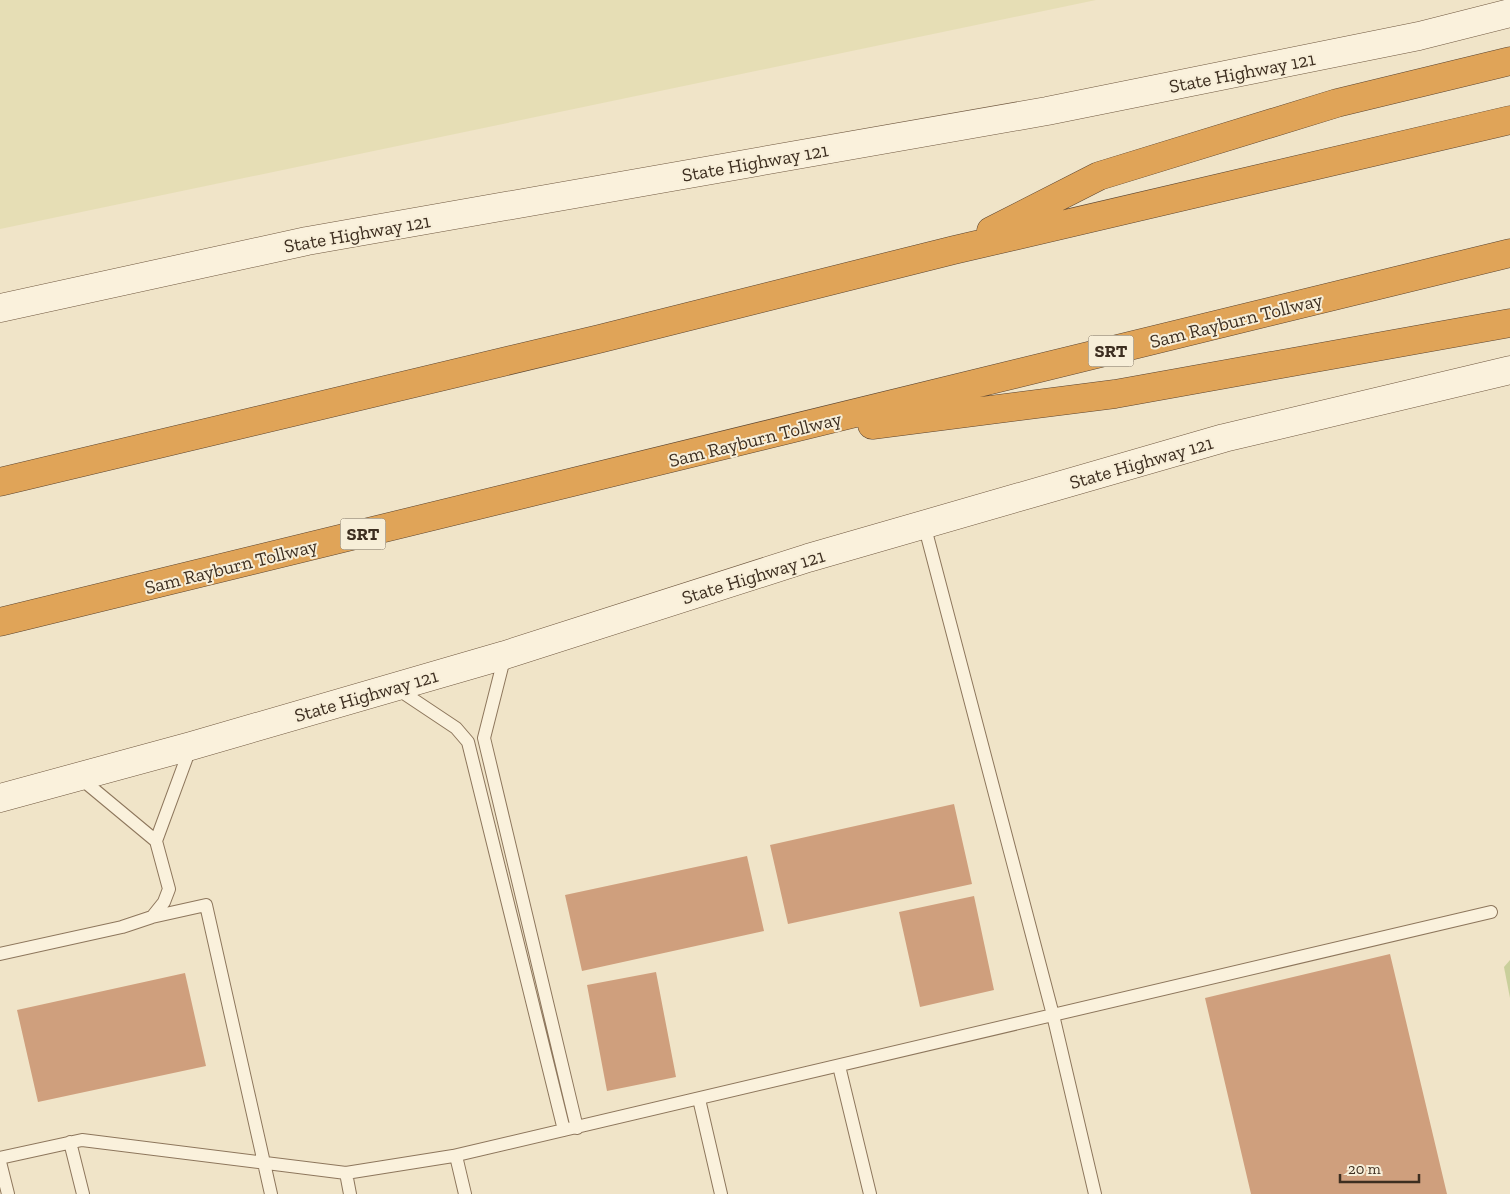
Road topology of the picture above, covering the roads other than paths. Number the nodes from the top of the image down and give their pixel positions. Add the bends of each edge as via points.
1 (1510, 13) edge
2 (1510, 61) edge
3 (1510, 120) edge
4 (954, 250) junction
5 (1510, 253) edge
6 (0, 308) edge
7 (1506, 324) edge
8 (1510, 370) edge
9 (738, 443) junction
10 (0, 482) edge
11 (924, 524) junction
12 (0, 622) edge
13 (505, 655) junction
14 (394, 687) junction
15 (191, 746) junction
16 (79, 777) junction
17 (0, 798) edge
18 (156, 841) junction
19 (1491, 912) dead end
20 (152, 917) junction
21 (0, 954) edge
22 (1053, 1015) junction
23 (839, 1066) junction
24 (699, 1100) junction
25 (577, 1128) junction
26 (564, 1130) junction
27 (70, 1142) junction
28 (456, 1156) junction
29 (0, 1158) edge
30 (0, 1162) edge
31 (264, 1162) junction
32 (346, 1173) junction
33 (8, 1194) edge
34 (83, 1194) edge
35 (271, 1194) edge
36 (350, 1194) edge
37 (465, 1194) edge
38 (721, 1194) edge
39 (870, 1194) edge
40 (1095, 1194) edge

1 - 6 main road, State Highway 121 via 1419,36 1047,111 307,241
2 - 4 highway via 1337,103 1099,176
3 - 4 highway
4 - 10 highway via 599,339
5 - 9 highway, Sam Rayburn Tollway / SRT
7 - 9 highway via 1115,394
8 - 11 main road, State Highway 121 via 1224,438
9 - 12 highway, Sam Rayburn Tollway / SRT
11 - 13 main road, State Highway 121
11 - 22 lane
13 - 14 main road, State Highway 121
13 - 25 lane via 484,738
14 - 15 main road, State Highway 121
14 - 26 lane via 456,728 468,742
15 - 16 main road, State Highway 121
15 - 18 lane
16 - 17 main road, State Highway 121
16 - 18 lane
18 - 20 lane via 169,889
19 - 22 lane
20 - 21 lane via 122,927
20 - 31 lane via 206,905
22 - 23 lane
22 - 40 lane
23 - 24 lane
23 - 39 lane
24 - 25 lane
24 - 38 lane
25 - 26 lane
26 - 28 lane
27 - 29 lane
27 - 31 lane via 82,1140
27 - 34 lane
28 - 32 lane
28 - 37 lane
30 - 33 lane
31 - 32 lane
31 - 35 lane
32 - 36 lane

